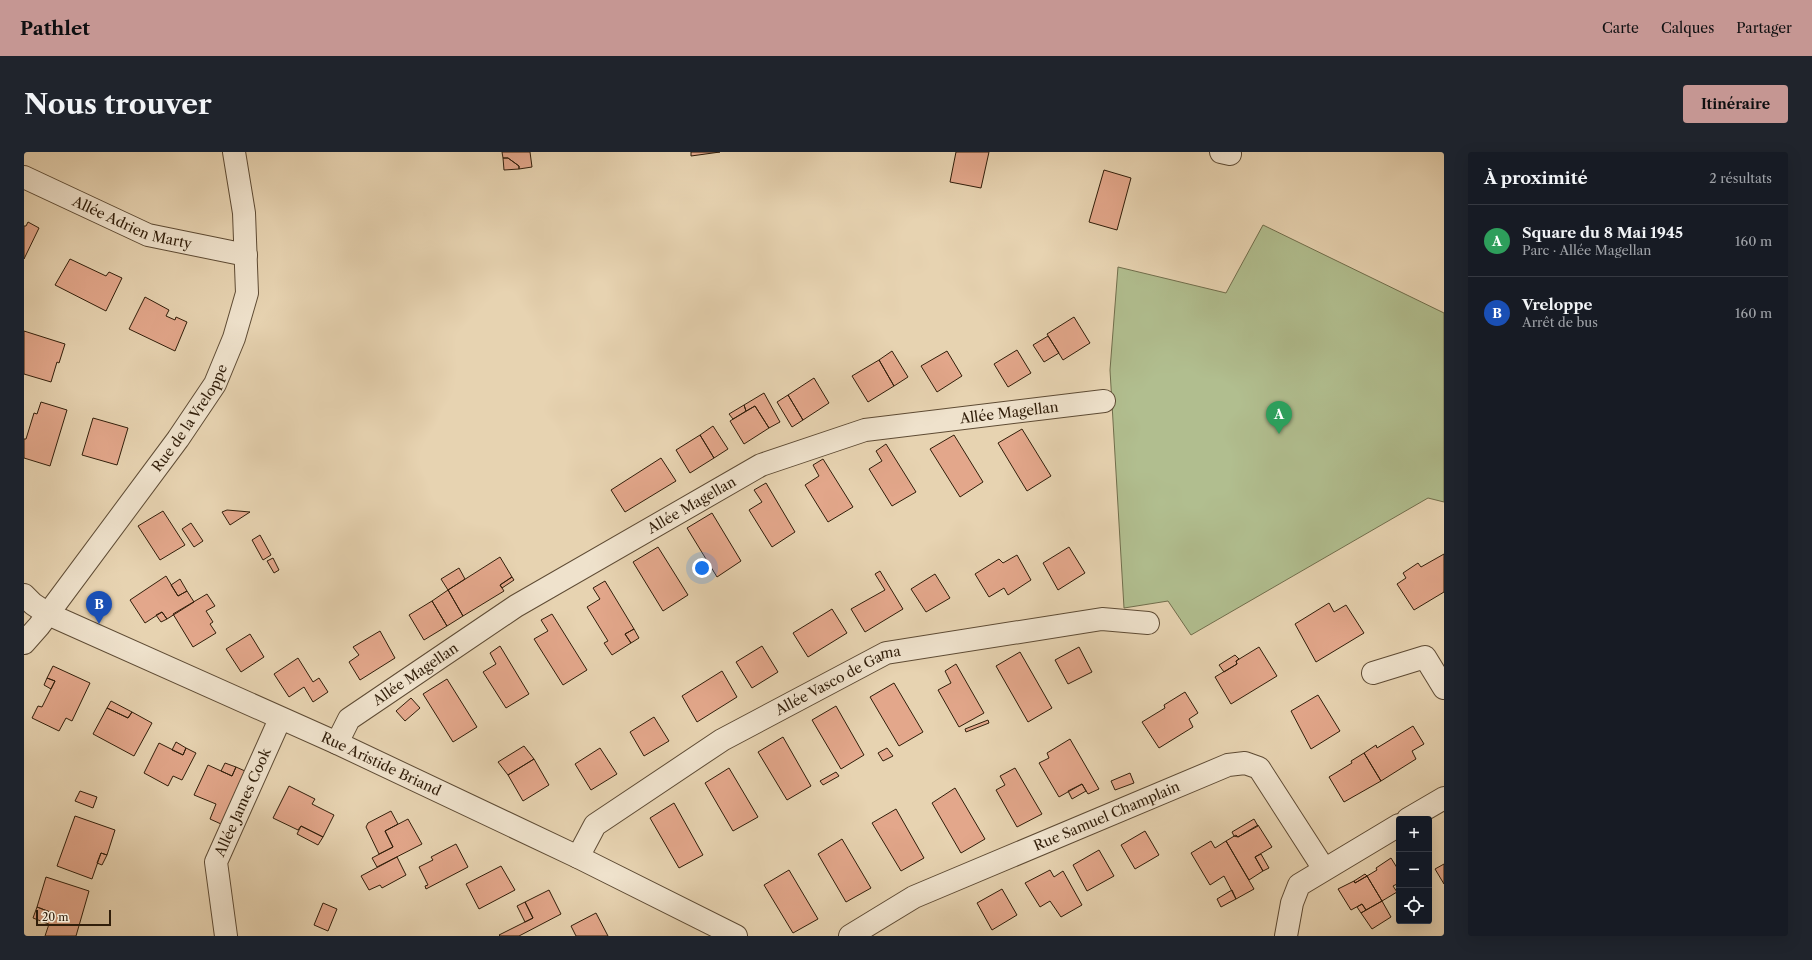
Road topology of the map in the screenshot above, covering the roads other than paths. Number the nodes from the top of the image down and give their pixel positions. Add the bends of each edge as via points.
1 (234, 152) edge
2 (24, 177) edge
3 (246, 255) junction
4 (1104, 401) dead end
5 (24, 595) edge
6 (48, 614) junction
7 (1148, 623) dead end
8 (24, 643) edge
9 (1373, 673) dead end
10 (1444, 688) edge
11 (280, 719) junction
12 (337, 743) junction
13 (1444, 798) edge
14 (1413, 816) edge
15 (1396, 827) edge
16 (578, 858) junction
17 (1324, 869) junction
18 (226, 936) edge
19 (736, 936) edge
20 (850, 936) edge
21 (1286, 936) edge

1 - 3 street, Rue de la Vreloppe via 244,212
2 - 3 street, Allée Adrien Marty via 148,235
3 - 6 street, Rue de la Vreloppe via 247,293 234,338 215,384 178,439
4 - 12 street, Allée Magellan via 865,430 761,465 516,606 349,720
5 - 6 street, Rue Aristide Briand
6 - 8 street, Rue de la Vreloppe
6 - 11 street, Rue Aristide Briand
7 - 16 street, Allée Vasco de Gama via 1102,619 886,653 716,744 595,825
9 - 10 street via 1425,657
11 - 12 street, Rue Aristide Briand
11 - 18 street, Allée James Cook via 216,862
12 - 16 street, Rue Aristide Briand
13 - 14 street
15 - 17 street
16 - 19 street, Rue Aristide Briand
17 - 20 street, Rue Samuel Champlain via 1259,768 1245,763 1228,764 914,897
17 - 21 street via 1299,885 1292,903

